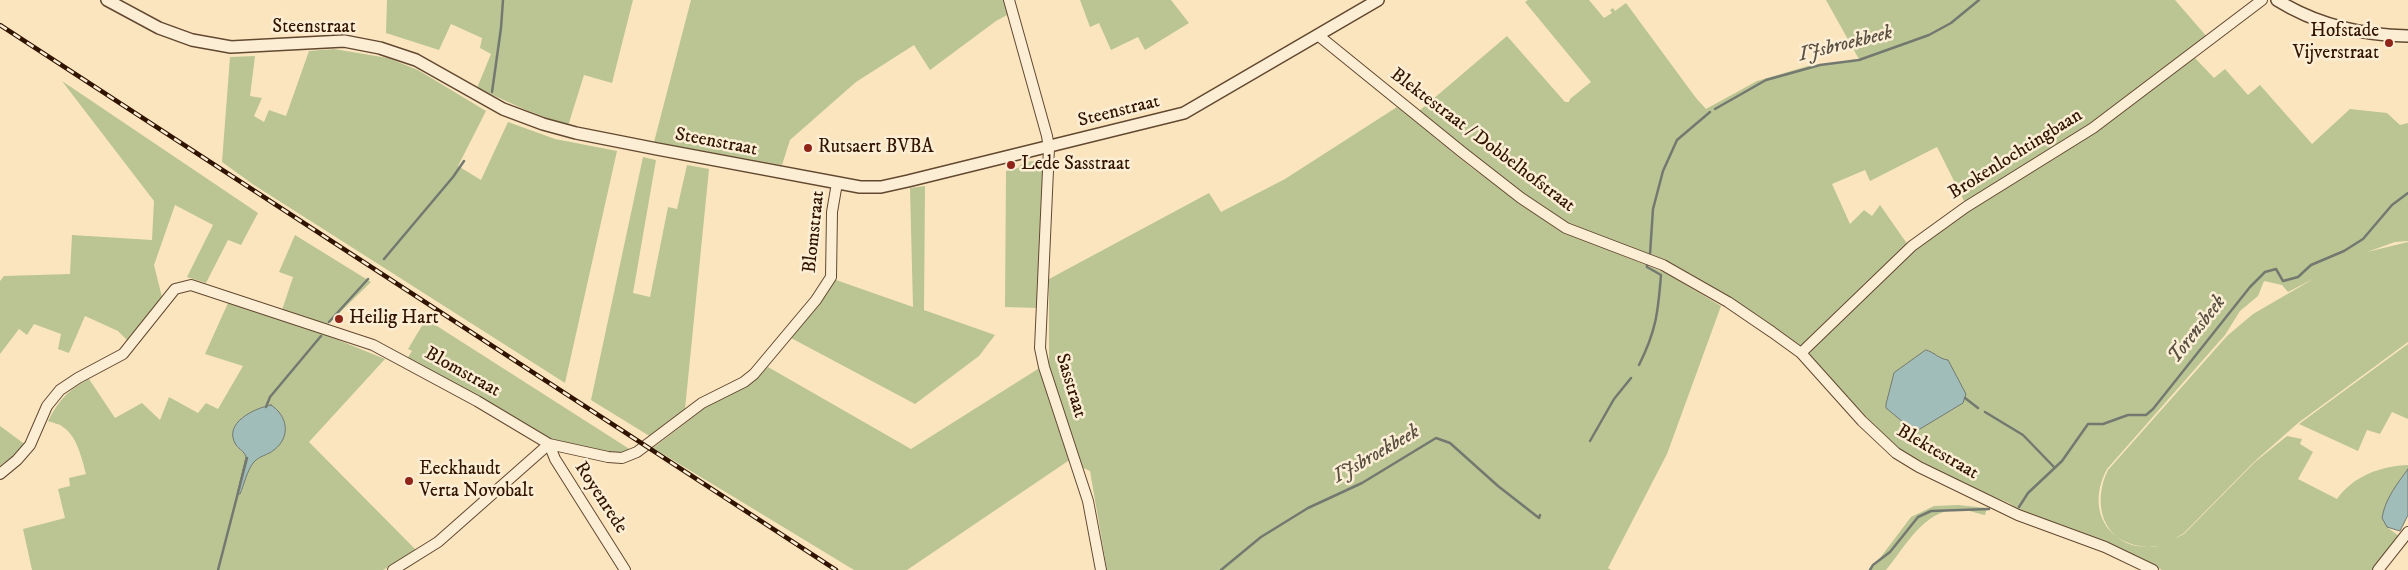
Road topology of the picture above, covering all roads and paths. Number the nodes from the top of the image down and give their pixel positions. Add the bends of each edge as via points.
1 (106, 0) edge
2 (1009, 0) edge
3 (1378, 0) edge
4 (2262, 0) edge
5 (2277, 0) edge
6 (1318, 36) junction
7 (2408, 36) edge
8 (1049, 148) junction
9 (837, 183) junction
10 (1664, 264) joint
11 (1801, 353) junction
12 (548, 444) junction
13 (0, 474) edge
14 (2408, 532) edge
15 (393, 570) edge
16 (625, 570) edge
17 (1101, 570) edge
18 (2153, 570) edge
19 (2378, 570) edge

1 - 9 street, Steenstraat via 159,28 202,42 231,47 344,41 380,48 416,60 503,109 543,124
2 - 8 street, Sasstraat
3 - 6 street, Steenstraat
4 - 11 street, Brokenlochtingbaan via 2093,128 1966,207 1912,246
5 - 7 street via 2326,25 2374,34
6 - 8 street, Steenstraat via 1184,113
6 - 10 street, Blektestraat / Dobbelhofstraat via 1521,198 1566,228
8 - 9 street, Steenstraat via 881,186
8 - 17 street, Sasstraat via 1040,348 1088,501
9 - 12 street, Blomstraat via 832,212 832,277 754,374 702,403 654,441 630,455 615,458
10 - 11 street, Blektestraat via 1728,302
11 - 18 street, Blektestraat via 1882,442 1911,462 2018,515 2106,547
12 - 13 street, Blomstraat via 374,345 191,284 176,289 122,354 60,390 47,406 30,445
12 - 15 street via 438,542
12 - 16 street, Royenrede
14 - 19 street

